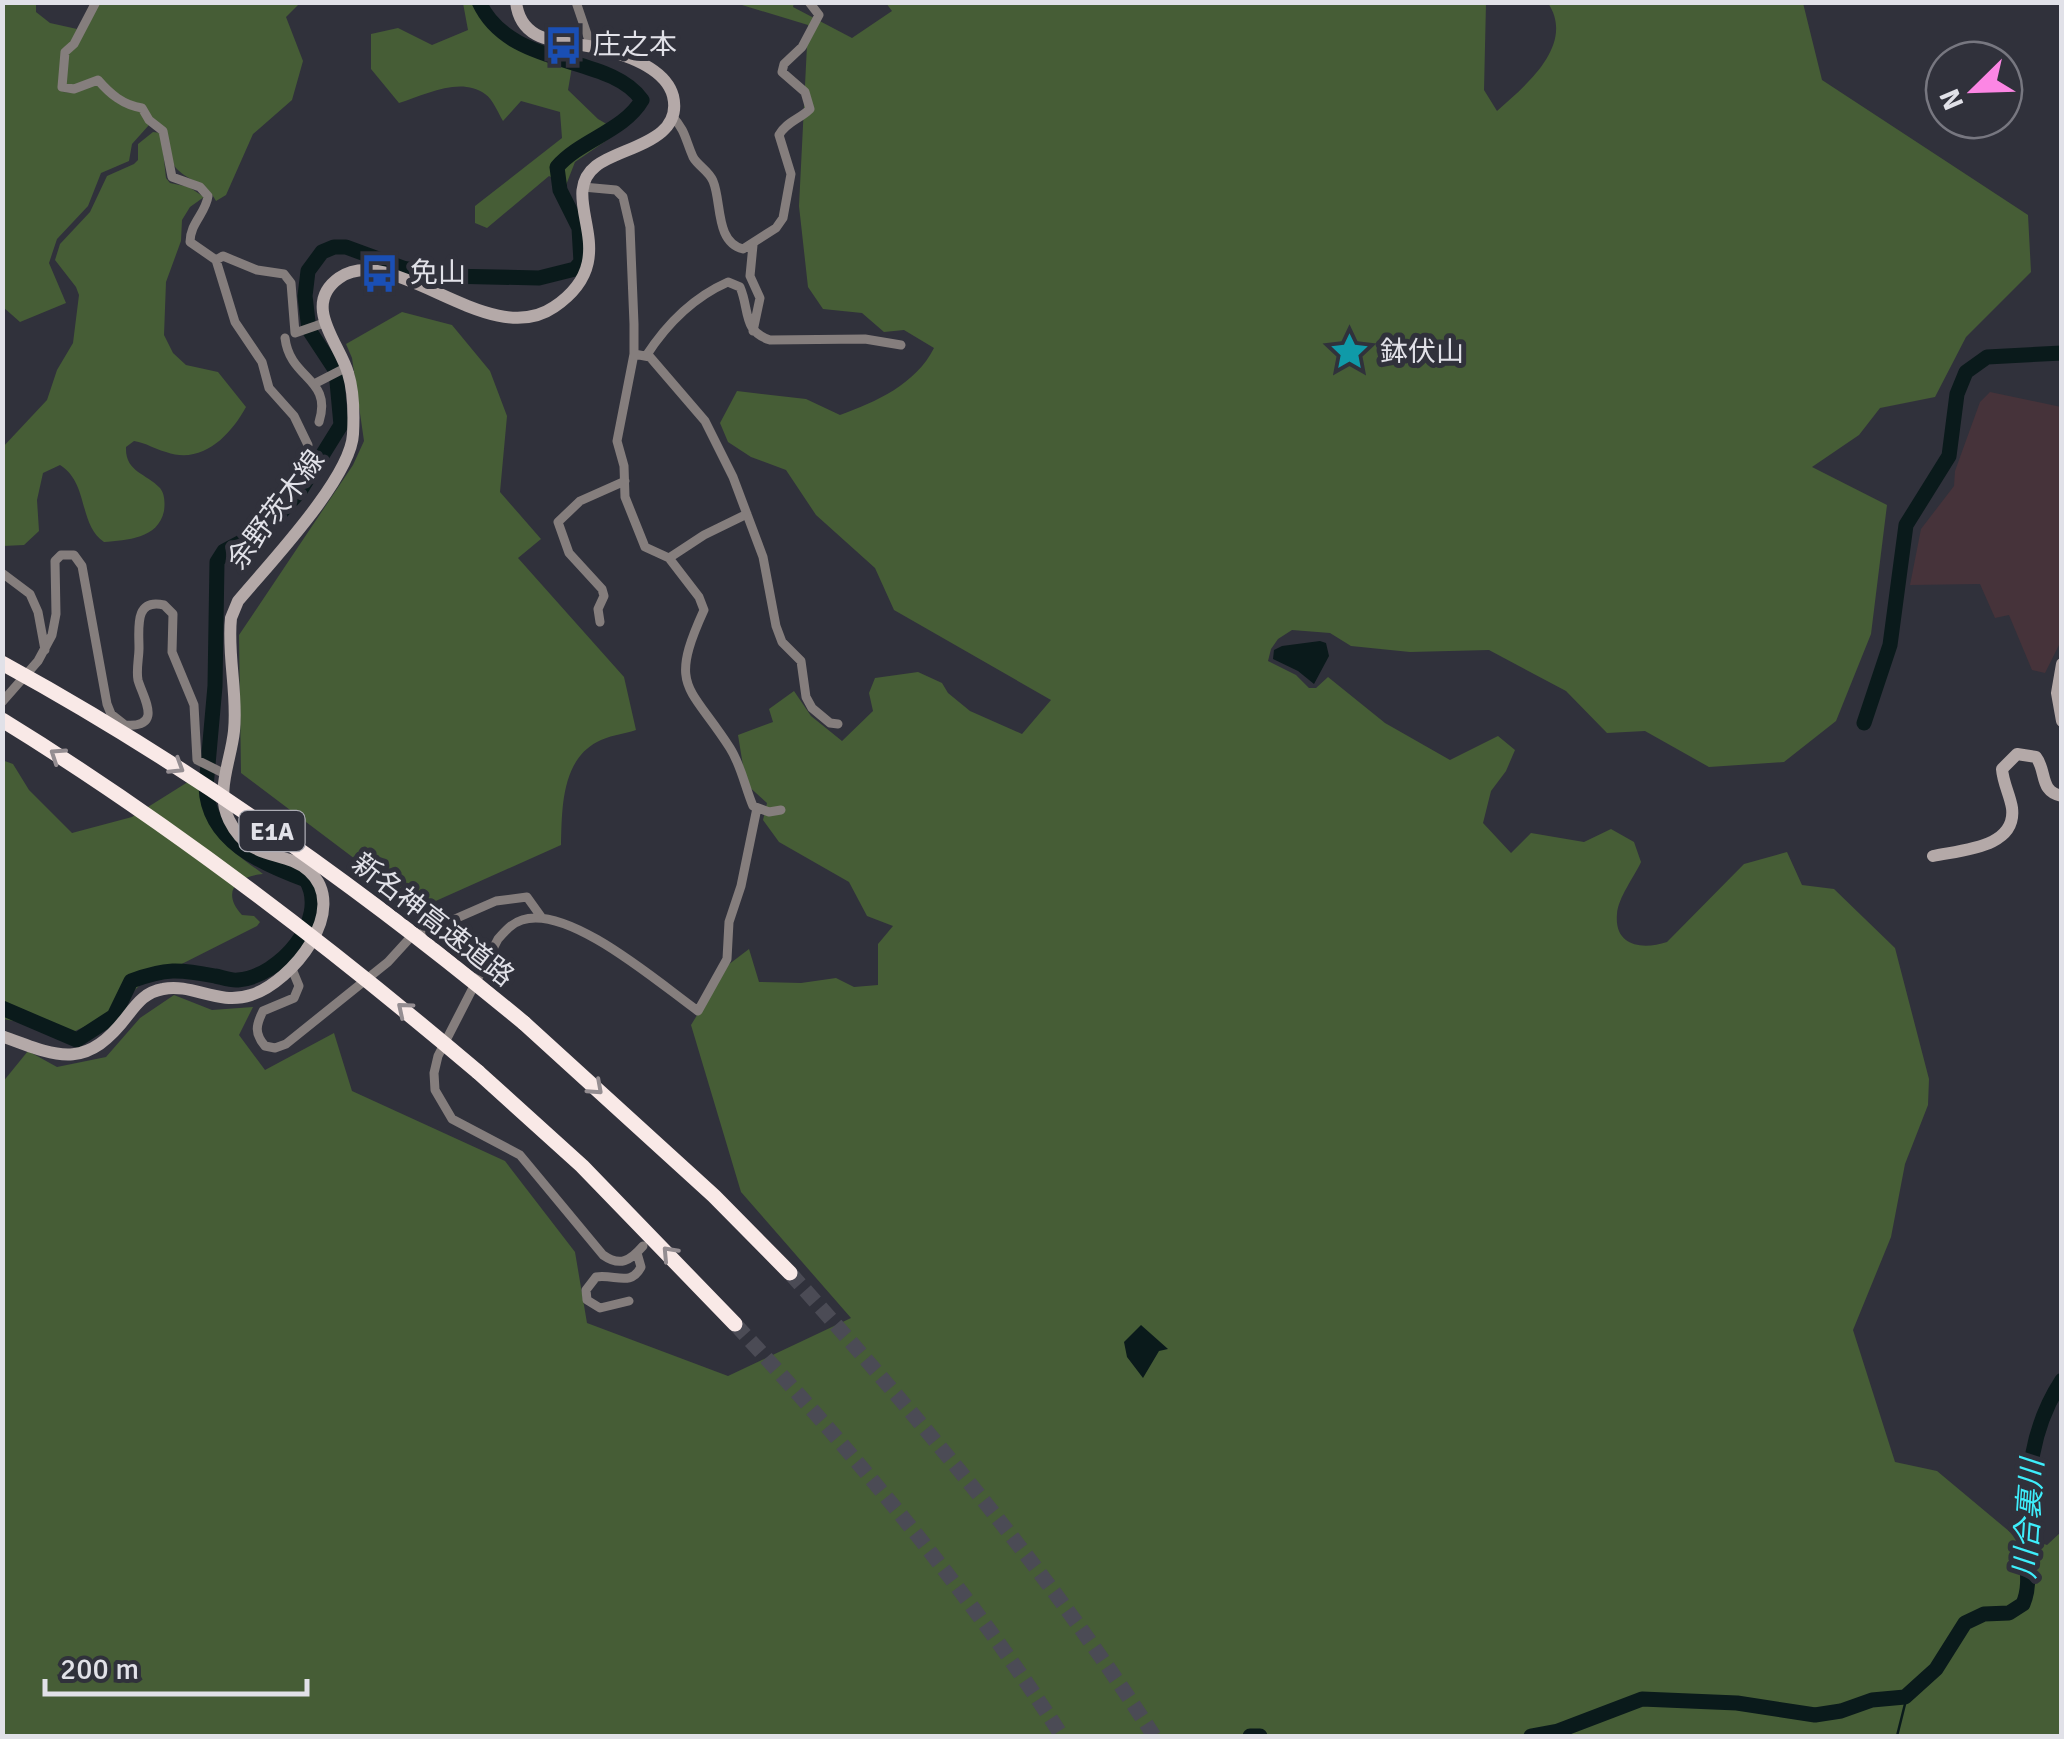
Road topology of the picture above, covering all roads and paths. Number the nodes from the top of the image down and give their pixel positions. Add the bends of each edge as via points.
1 (96, 2) edge
2 (516, 2) edge
3 (576, 2) edge
4 (809, 2) edge
5 (591, 46) junction
6 (672, 116) junction
7 (582, 187) junction
8 (753, 245) junction
9 (216, 260) junction
10 (324, 323) junction
11 (754, 331) junction
12 (287, 337) junction
13 (901, 344) dead end
14 (634, 354) junction
15 (646, 356) junction
16 (344, 369) junction
17 (314, 384) junction
18 (319, 422) dead end
19 (308, 445) dead end
20 (625, 480) junction
21 (747, 514) junction
22 (669, 558) junction
23 (2, 573) edge
24 (600, 622) dead end
25 (45, 650) junction
26 (2, 663) edge
27 (2062, 664) edge
28 (2, 702) edge
29 (2, 720) edge
30 (2062, 721) edge
31 (838, 724) dead end
32 (223, 773) junction
33 (2062, 796) edge
34 (757, 808) junction
35 (781, 810) dead end
36 (1933, 856) dead end
37 (542, 918) junction
38 (292, 970) junction
39 (3, 1036) edge
40 (790, 1273) tunnel mouth
41 (629, 1301) dead end
42 (736, 1324) tunnel mouth

1 - 9 street via 65,52 62,87 100,80 163,131 172,177 200,187 209,198 190,229 190,242
2 - 5 main road via 524,25 542,40
3 - 5 street
4 - 8 street via 819,15 782,72 804,92 810,109 779,135 791,174 782,218
5 - 6 main road via 660,74 673,95
6 - 7 main road via 660,135 597,165
6 - 8 street via 712,178 730,243
7 - 10 main road via 587,270 568,296 542,314 503,318 380,272 359,271 330,288
7 - 14 street via 616,190 623,197
8 - 11 street via 750,276 760,298
9 - 12 street via 223,256 284,274 291,283
9 - 19 street via 235,322
10 - 12 street
10 - 16 main road, 余野茨木線
11 - 13 street via 770,340
11 - 15 street via 740,287 728,282 688,307
12 - 17 street via 287,354
14 - 15 street
14 - 20 street via 618,422
15 - 21 street via 705,421
16 - 17 street
16 - 32 main road, 余野茨木線 via 353,433 348,456 231,618 235,726
17 - 18 street via 321,395
20 - 22 street via 645,548
20 - 24 street via 580,501 558,522 569,553 602,589
21 - 22 street
21 - 31 street via 782,642 800,662 812,708
22 - 34 street via 704,610 686,649 684,675 696,704 732,750
23 - 25 street via 30,594
25 - 28 street
25 - 32 street via 56,614 55,561 74,555 85,579 107,704 125,725 140,723 149,704 137,674 140,613 151,604 170,608 172,652 194,705 195,753 200,764
26 -> 40 highway, 新名神高速道路 / E1A, bridge via 106,722 383,910 524,1023
27 - 30 main road
42 -> 29 highway, E1A, bridge via 594,1178 389,997 281,913
32 - 38 main road, 余野茨木線 via 223,803 237,833 256,850 307,869 320,884 318,930
33 - 36 main road via 2045,785 2036,757 2018,754 2002,769 2012,808 2008,830 1986,844
34 - 35 street
34 - 37 street via 729,922 727,959 698,1010 598,938
37 - 38 street via 527,897 518,896 409,940 286,1044 265,1046 257,1022 263,1011 294,998 299,986
37 - 41 street via 524,918 498,939 438,1056 435,1090 452,1119 532,1166 602,1254 624,1262 640,1249 636,1276 596,1278 586,1290 600,1308
38 - 39 main road, 余野茨木線 via 252,995 233,998 185,988 154,991 106,1040 75,1054 58,1056

